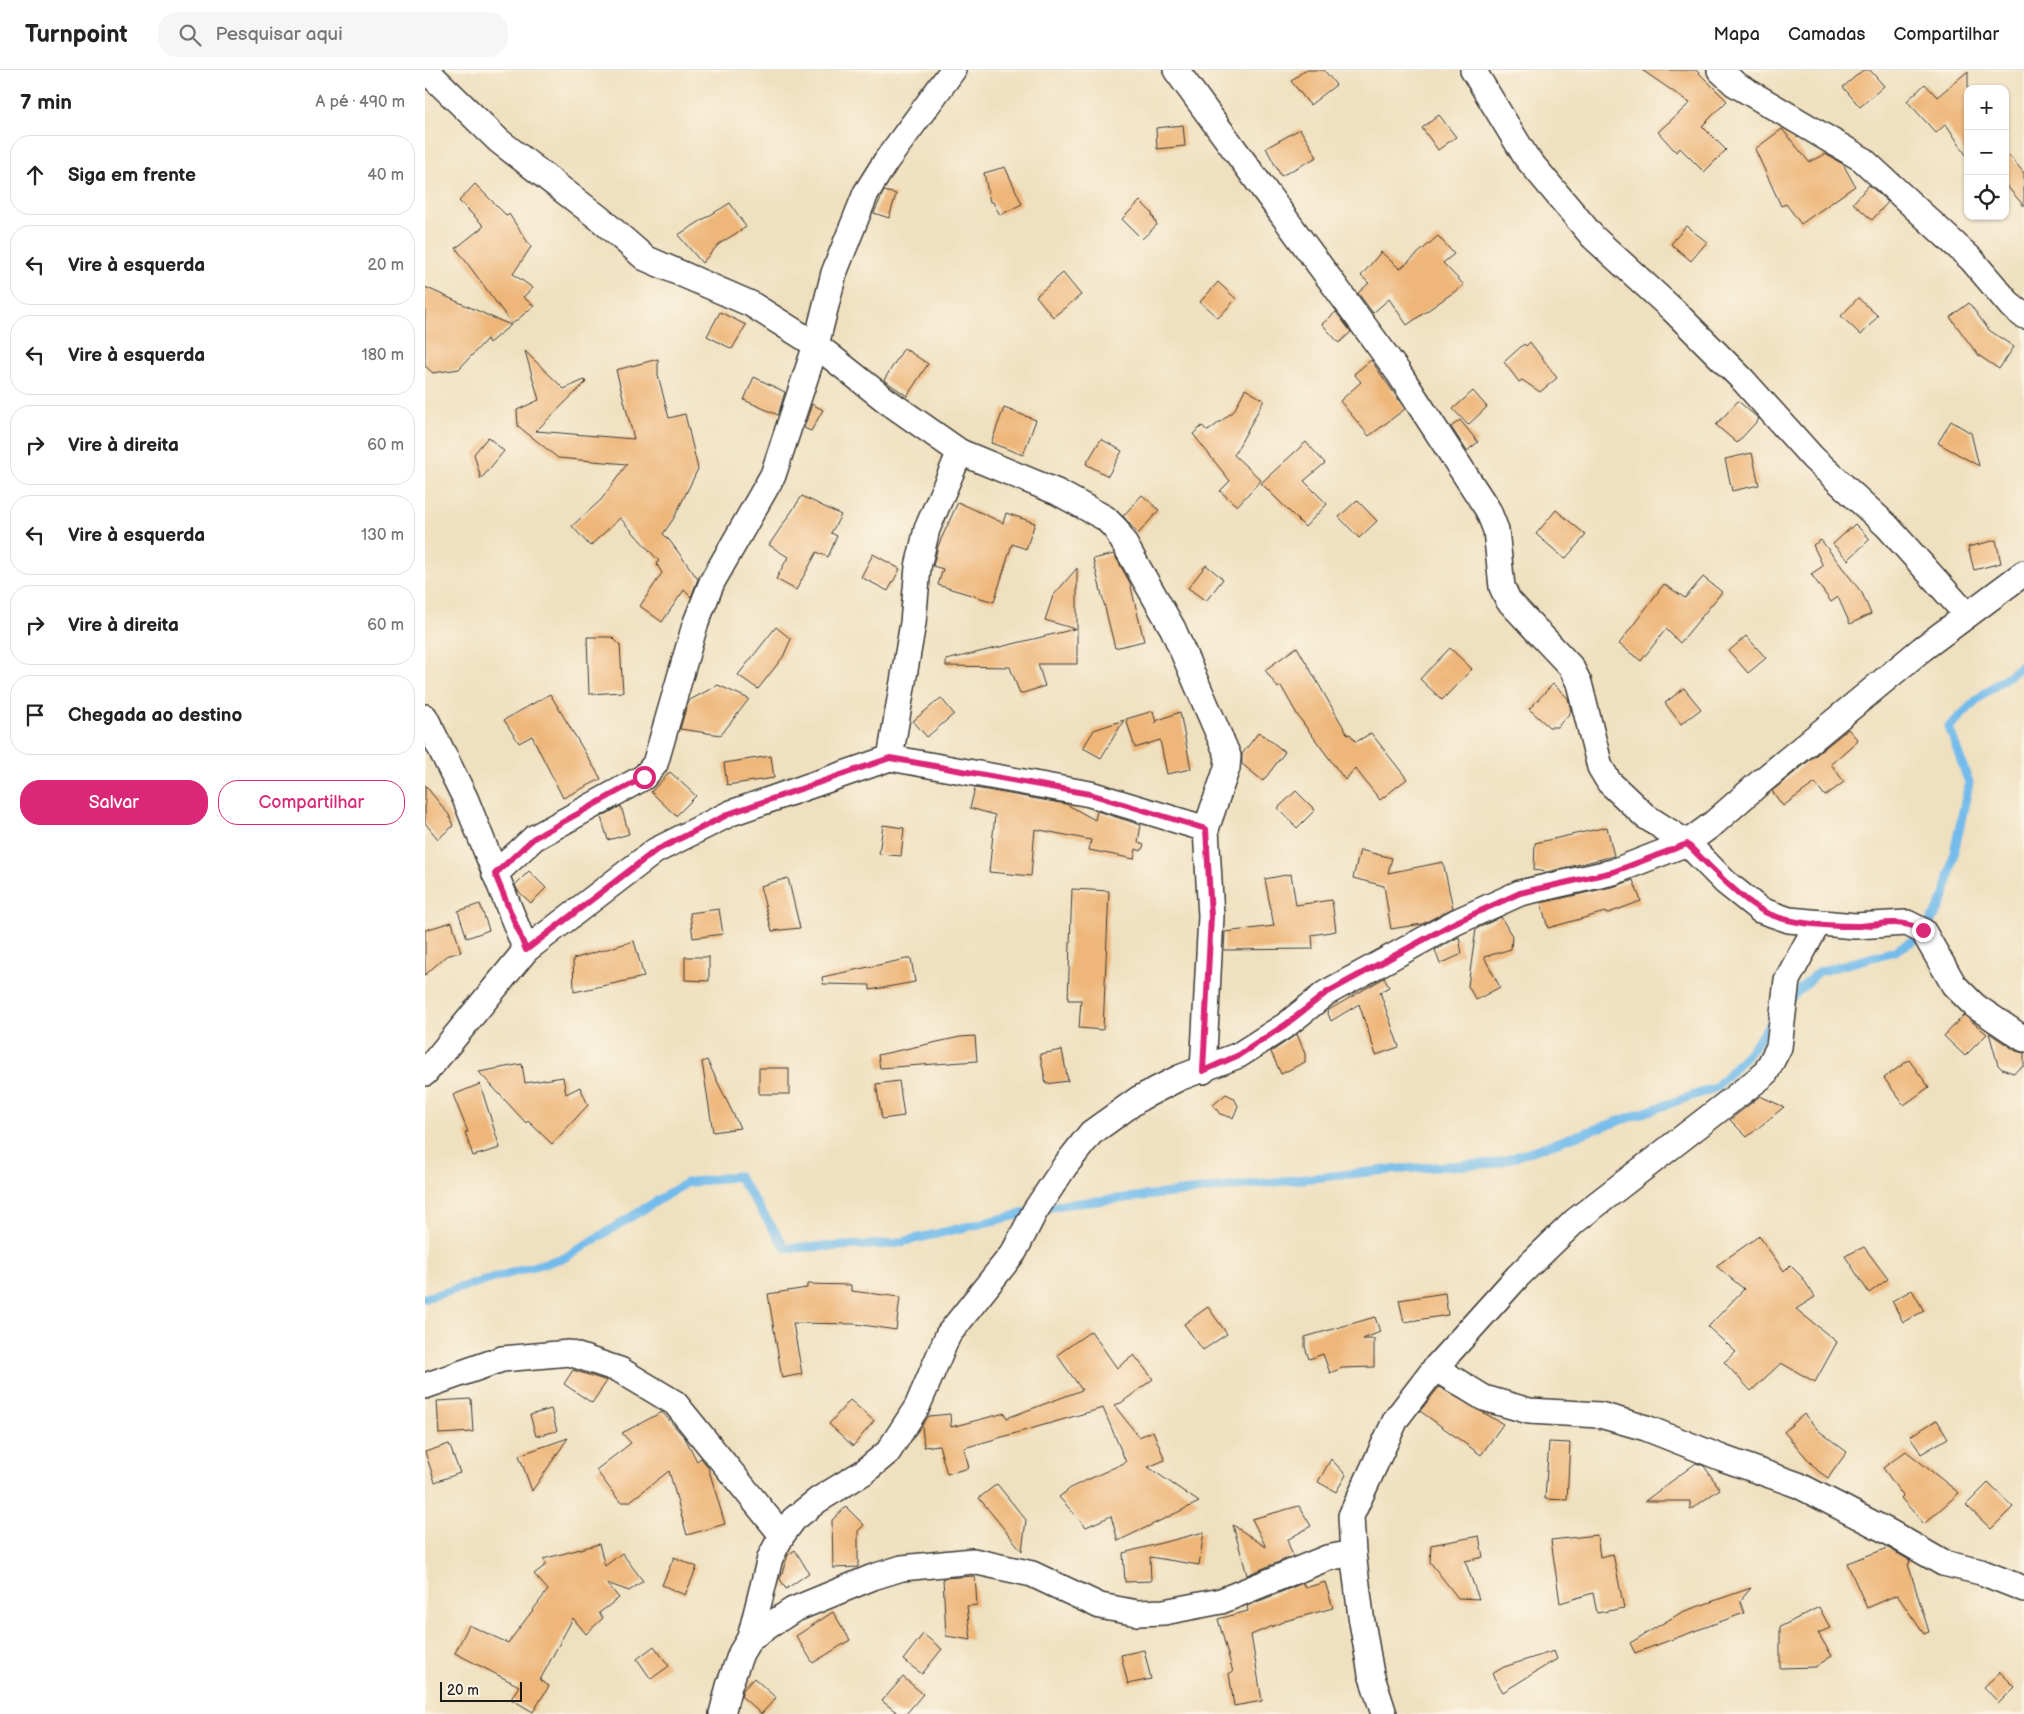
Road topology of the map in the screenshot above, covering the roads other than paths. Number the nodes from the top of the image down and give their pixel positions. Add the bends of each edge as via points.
1 (426, 70) edge
2 (953, 70) edge
3 (1176, 70) edge
4 (1473, 70) edge
5 (1721, 70) edge
6 (2024, 316) edge
7 (816, 346) junction
8 (960, 452) junction
9 (2024, 573) edge
10 (1967, 615) junction
11 (425, 717) edge
12 (890, 758) junction
13 (1206, 829) junction
14 (1687, 844) junction
15 (495, 874) junction
16 (1818, 923) junction
17 (526, 950) junction
18 (2024, 1039) edge
19 (1203, 1071) junction
20 (425, 1072) edge
21 (1435, 1368) junction
22 (425, 1386) edge
23 (782, 1535) junction
24 (1353, 1553) junction
25 (2024, 1589) edge
26 (750, 1638) junction
27 (721, 1714) edge
28 (1384, 1714) edge

1 - 7 street via 499,141 645,258 751,304
2 - 7 street via 866,193 834,273
3 - 14 street via 1398,372 1487,510 1496,530 1502,587 1508,600 1571,667 1579,683 1600,767 1609,782 1645,816
4 - 10 street via 1526,157 1593,237 1743,380 1813,458 1887,526
5 - 6 street via 1735,84 1862,159 1971,259 2011,306
7 - 8 street via 887,402
7 - 15 street via 773,475 711,582 695,625 655,764 644,777 534,838
8 - 12 street via 927,529 917,567 913,623
8 - 13 street via 1057,492 1105,518 1116,529 1173,630 1228,756 1227,768
9 - 10 street
10 - 14 street
11 - 15 street via 465,798
12 - 13 street via 1090,794
12 - 17 street via 731,813 655,851
13 - 19 street via 1211,916
14 - 16 street via 1759,910 1789,920
14 - 19 street via 1613,872 1520,893 1456,922 1326,993 1239,1055
15 - 17 street
16 - 18 street via 1855,926 1907,923 1923,930 1954,985 1975,1006
16 - 21 street via 1787,980 1779,1047 1765,1074 1575,1221 1518,1276
17 - 20 street
19 - 23 street via 1179,1078 1140,1098 1091,1133 1035,1211 1014,1252 948,1335 917,1407 888,1452 864,1472 794,1518
21 - 24 street via 1407,1401 1369,1473 1351,1516
21 - 25 street via 1484,1398 1529,1411 1600,1415 1647,1428 1798,1485 1943,1563 1981,1572
22 - 23 street via 502,1359 569,1353 620,1370 675,1403
23 - 26 street via 771,1558
24 - 26 street via 1327,1558 1221,1600 1174,1610 1137,1613 1100,1606 1032,1574 973,1561 902,1568 793,1610
24 - 28 street via 1371,1674
26 - 27 street via 741,1653

